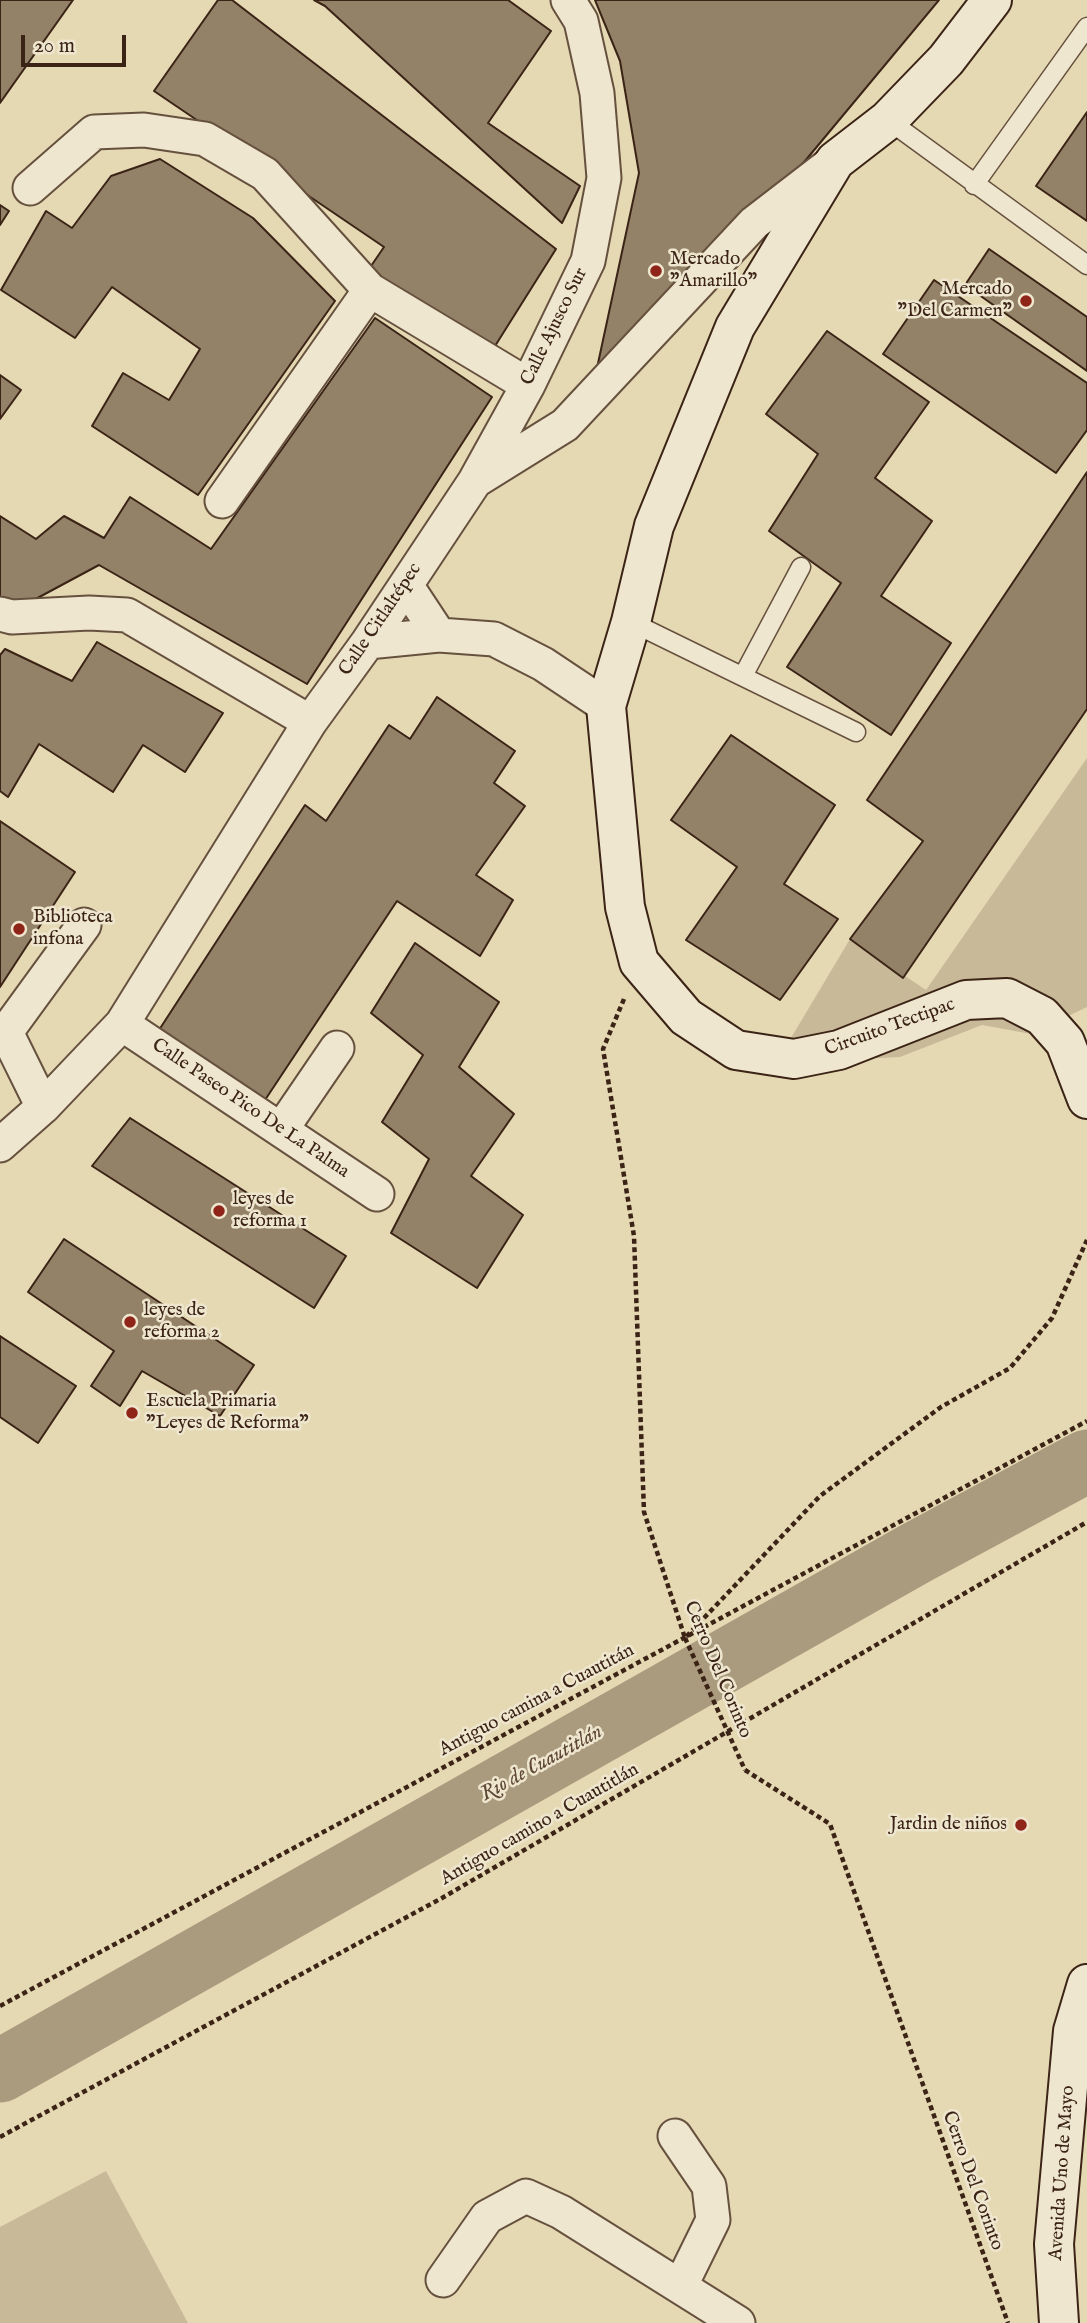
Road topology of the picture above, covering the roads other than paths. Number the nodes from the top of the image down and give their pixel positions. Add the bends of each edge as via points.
1 (568, 0) edge
2 (992, 0) edge
3 (1087, 27) edge
4 (888, 120) junction
5 (835, 161) junction
6 (974, 184) junction
7 (30, 188) dead end
8 (1087, 265) edge
9 (370, 290) junction
10 (528, 386) junction
11 (475, 481) junction
12 (222, 501) dead end
13 (801, 567) dead end
14 (406, 584) junction
15 (0, 614) edge
16 (631, 622) junction
17 (439, 635) junction
18 (368, 642) junction
19 (743, 676) junction
20 (606, 706) junction
21 (310, 722) junction
22 (856, 732) dead end
23 (84, 925) dead end
24 (122, 1024) junction
25 (3, 1030) edge
26 (337, 1048) dead end
27 (1087, 1099) edge
28 (43, 1107) junction
29 (281, 1130) junction
30 (0, 1145) edge
31 (377, 1194) dead end
32 (1087, 1984) edge
33 (675, 2136) dead end
34 (443, 2280) dead end
35 (681, 2285) junction
36 (738, 2323) edge
37 (1059, 2323) edge

1 - 10 street, Calle Ajusco Sur via 580,21 597,93 604,178 588,261
2 - 4 street via 946,60
3 - 6 lane
4 - 5 street
4 - 6 lane
5 - 11 street, Calle Citlaltépec via 754,223 565,425
5 - 16 street via 735,327 654,526
6 - 8 lane
7 - 9 street via 94,132 144,130 205,139 265,174
9 - 10 street
9 - 12 street
10 - 11 street, Calle Ajusco Sur
11 - 14 street, Calle Citlaltépec
13 - 19 lane
14 - 17 street
14 - 18 street, Calle Citlaltépec
15 - 21 street via 127,615
16 - 19 lane
16 - 20 street
17 - 18 street
17 - 20 street via 494,639 543,664
18 - 21 street, Calle Citlaltépec
19 - 22 lane
20 - 27 street, Circuito Tectipac via 625,907 639,962 686,1017 736,1050 794,1059 839,1050 966,1000 1007,998 1042,1017 1065,1042
21 - 24 street, Calle Citlaltépec
23 - 25 street
24 - 28 street, Calle Citlaltépec
24 - 29 street, Calle Paseo Pico De La Palma
25 - 28 street
26 - 29 street
28 - 30 street, Calle Citlaltépec
29 - 31 street, Calle Paseo Pico De La Palma
32 - 37 street, Avenida Uno de Mayo via 1073,2031 1054,2244
33 - 35 street via 709,2186 713,2220
34 - 35 street via 488,2217 526,2196 561,2212
35 - 36 street

